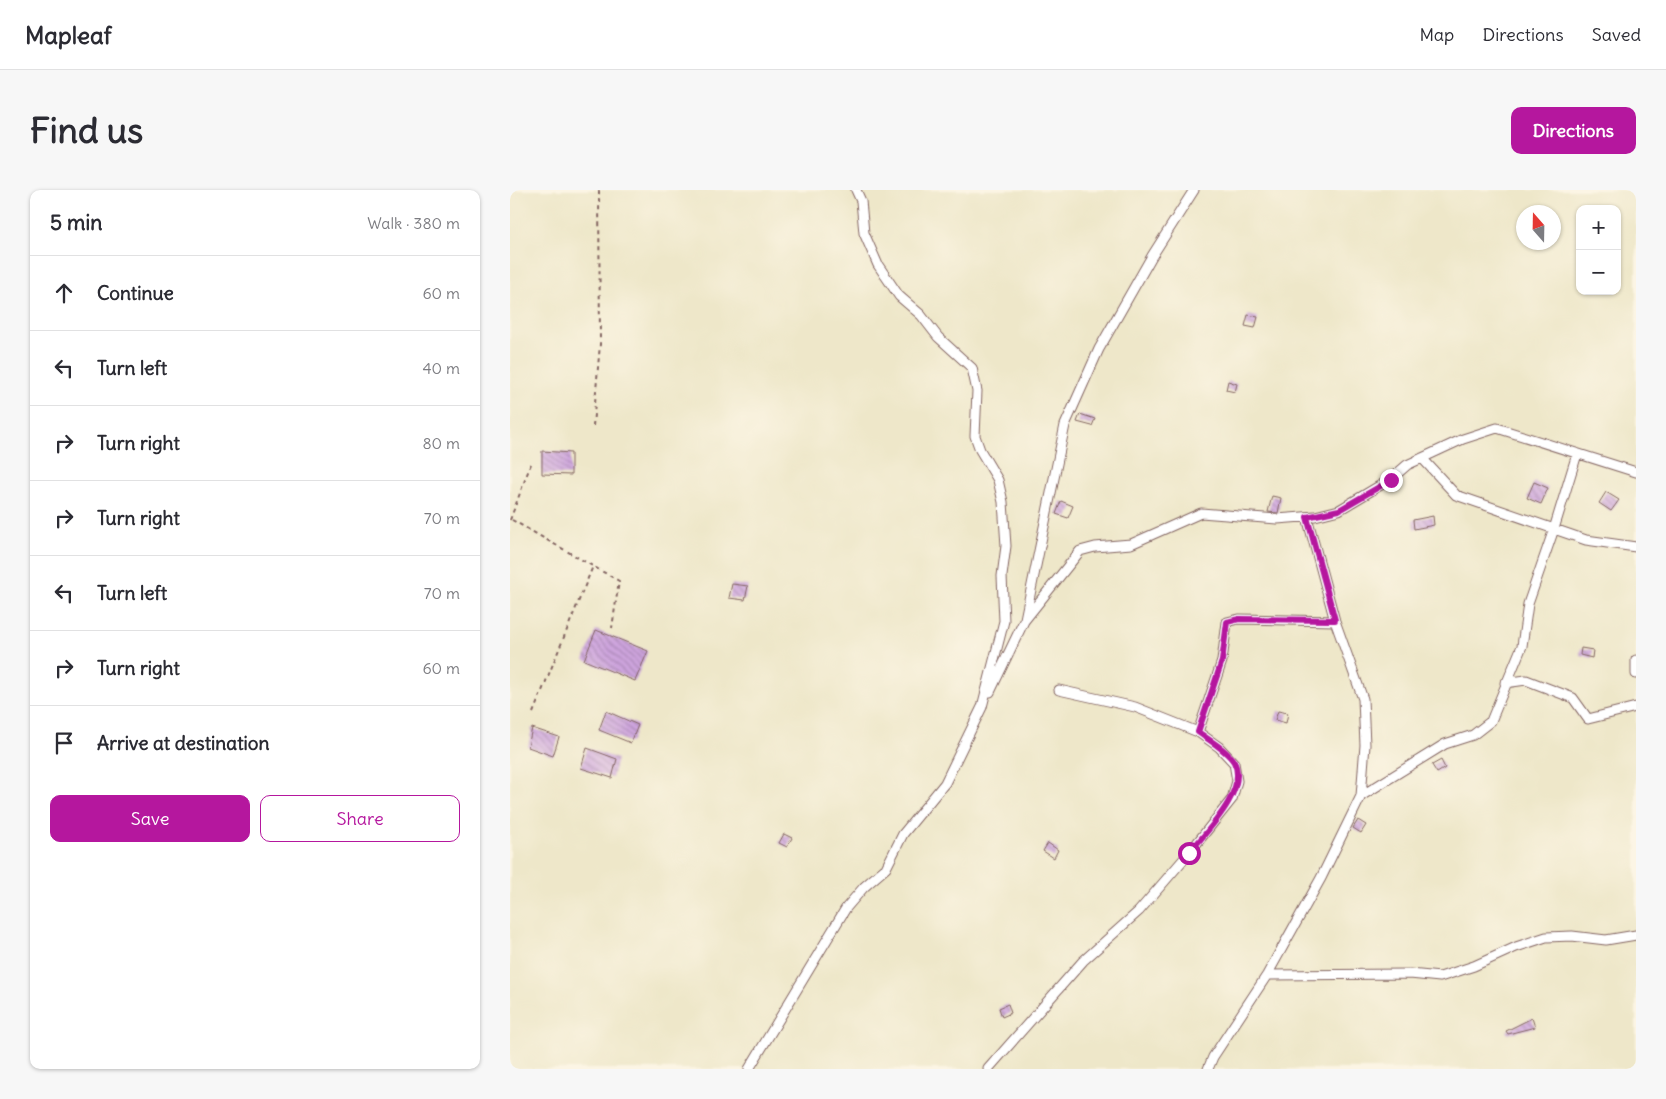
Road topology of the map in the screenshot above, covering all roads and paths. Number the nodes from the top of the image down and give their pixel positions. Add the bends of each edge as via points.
1 (599, 190) edge
2 (856, 190) edge
3 (1194, 190) edge
4 (593, 426) dead end
5 (1577, 454) junction
6 (1422, 458) junction
7 (532, 461) dead end
8 (1636, 472) edge
9 (1307, 517) junction
10 (511, 520) edge
11 (1554, 530) junction
12 (1636, 547) edge
13 (594, 566) junction
14 (1335, 620) junction
15 (1024, 621) junction
16 (612, 628) dead end
17 (1636, 660) edge
18 (1636, 674) edge
19 (1504, 683) junction
20 (1060, 690) dead end
21 (1636, 707) edge
22 (982, 708) junction
23 (533, 713) dead end
24 (1198, 732) junction
25 (1361, 796) junction
26 (1636, 935) edge
27 (1267, 975) junction
28 (749, 1069) edge
29 (988, 1069) edge
30 (1208, 1069) edge

1 - 4 path via 600,344
2 - 22 street via 861,201 864,233 878,266 899,296 972,368 976,391 975,436 998,480 1006,538 1002,576 1004,621
3 - 15 street via 1099,349 1064,425
5 - 6 street via 1497,428
5 - 8 street
5 - 11 street
6 - 9 street via 1407,465 1360,500 1339,510
6 - 11 street via 1456,494
7 - 10 path
9 - 14 street
9 - 15 street via 1254,518 1201,513 1131,544 1080,551
10 - 13 path
11 - 12 street via 1586,540
11 - 19 street via 1528,604 1522,646
13 - 16 path via 619,581
13 - 23 path
14 - 24 street via 1239,619 1227,622 1222,661
14 - 25 street via 1363,699 1365,745
15 - 22 street
17 - 18 street
19 - 21 street via 1526,680 1573,698 1588,719
19 - 25 street via 1490,721 1473,735 1446,744
20 - 24 street via 1135,707
22 - 28 street via 945,783 904,834 886,868 846,908
24 - 29 street via 1234,763 1237,781 1232,798 1139,911 1084,961
25 - 27 street via 1321,878
26 - 27 street via 1606,940 1546,937 1440,977 1410,974
27 - 30 street via 1212,1057

